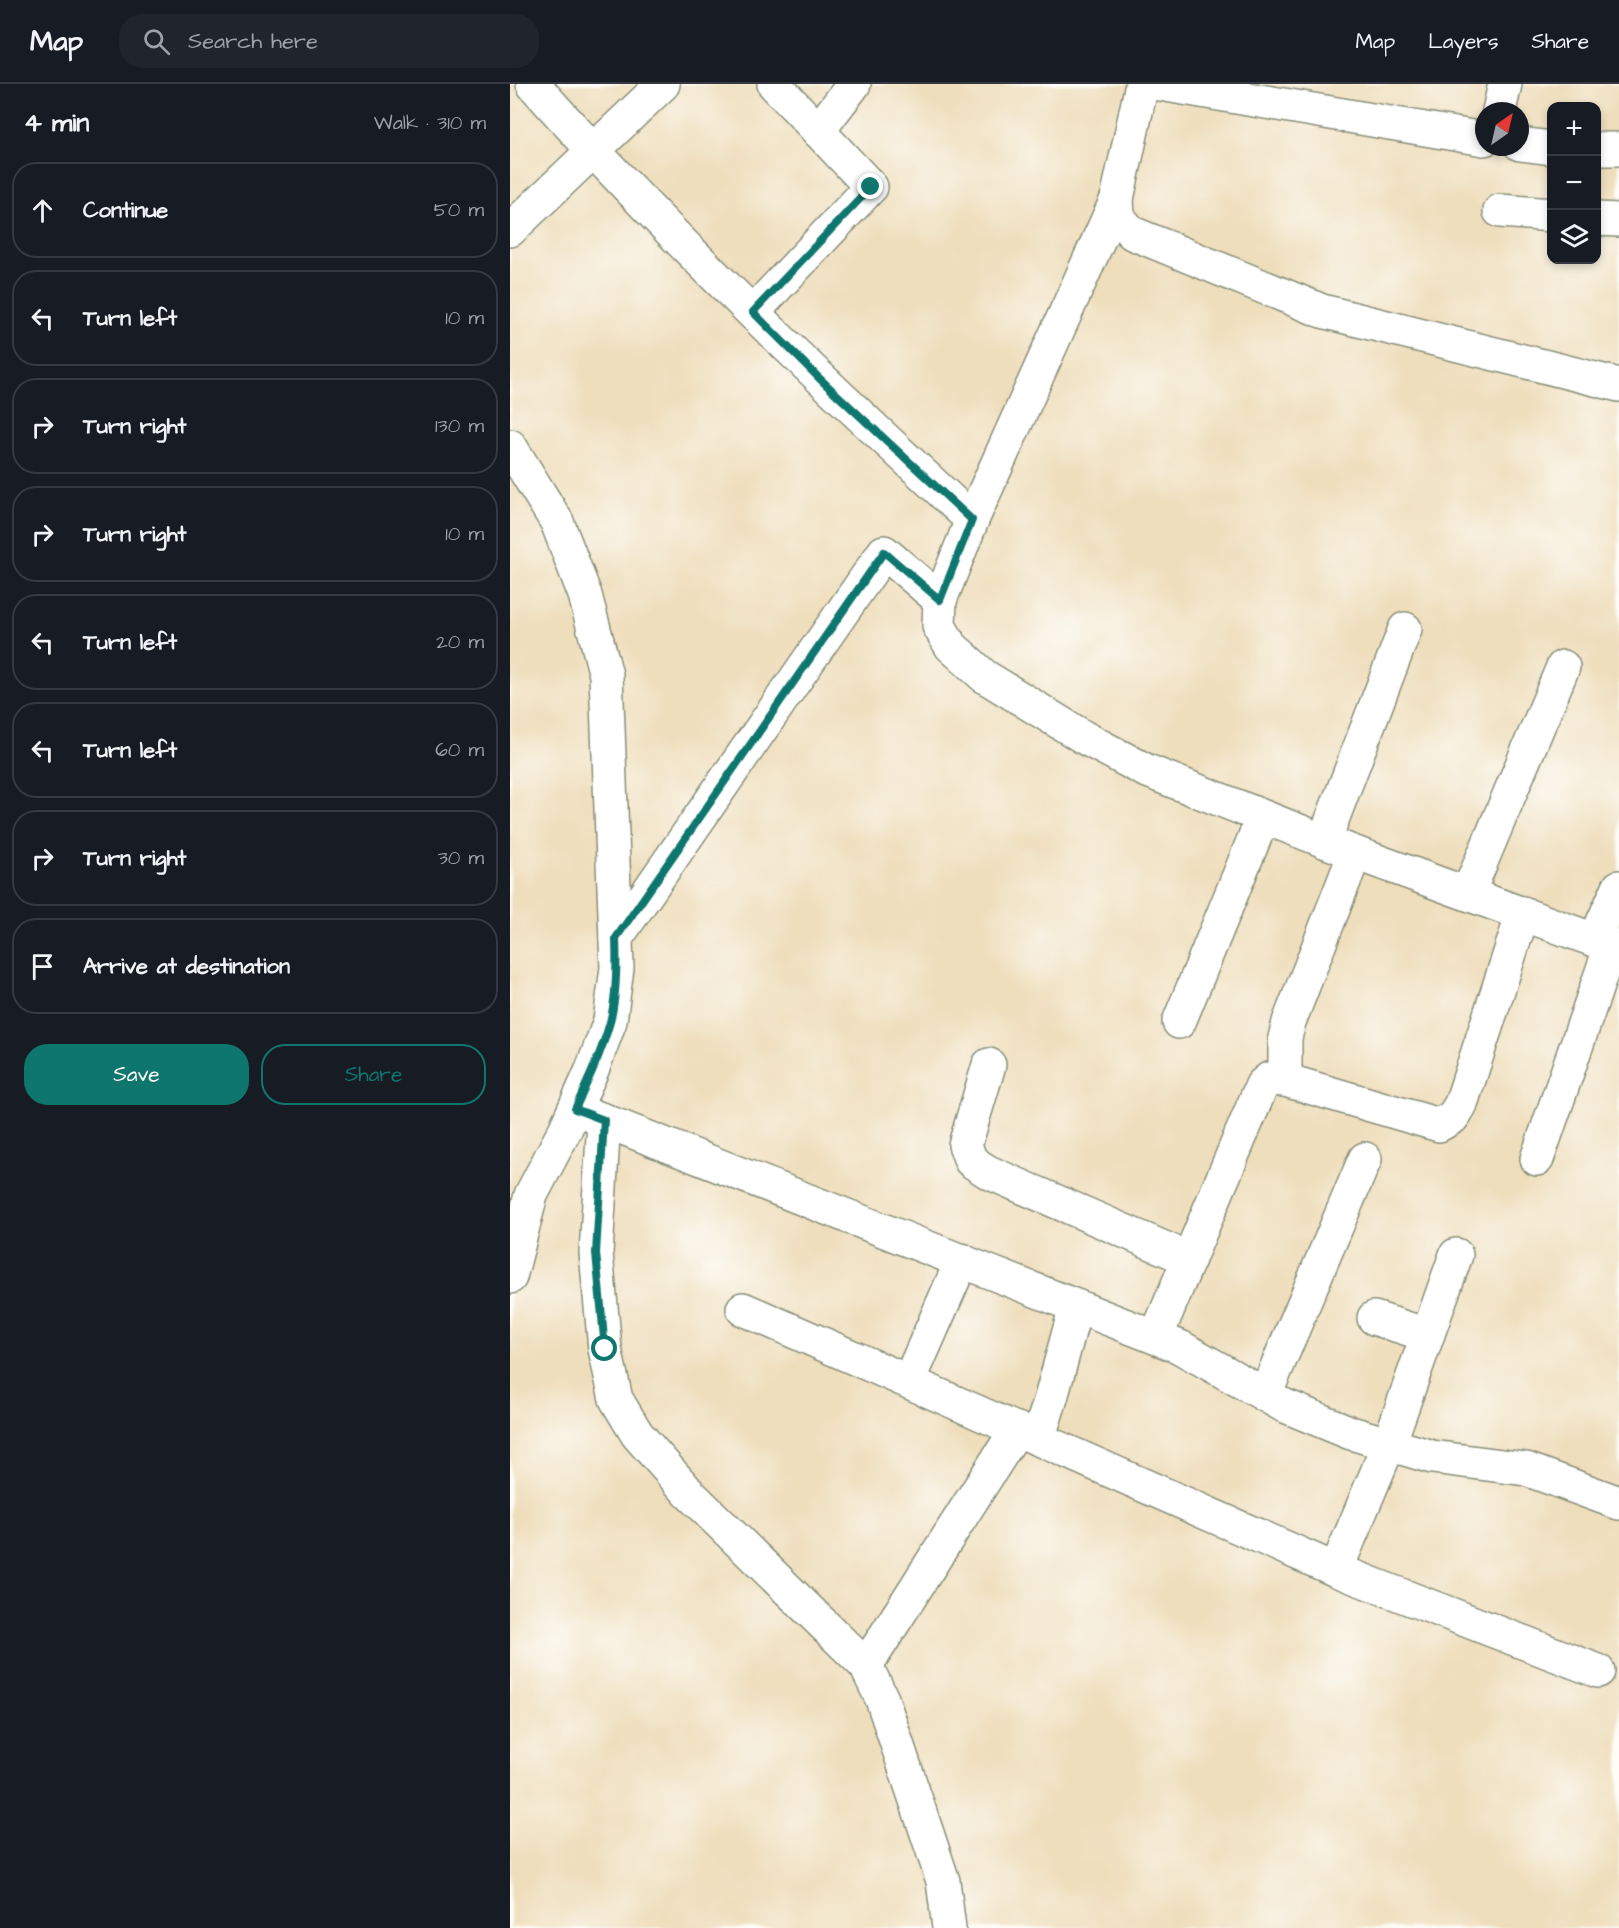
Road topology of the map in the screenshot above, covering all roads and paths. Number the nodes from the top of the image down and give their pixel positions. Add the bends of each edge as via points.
1 (533, 84) edge
2 (663, 84) edge
3 (774, 84) edge
4 (854, 84) edge
5 (1142, 84) edge
6 (1160, 84) edge
7 (1505, 84) edge
8 (1501, 102) edge
9 (818, 131) junction
10 (1475, 137) edge
11 (1529, 145) edge
12 (1547, 147) edge
13 (1601, 149) edge
14 (1619, 149) edge
15 (592, 151) junction
16 (1117, 199) junction
17 (1500, 211) dead end
18 (1547, 215) edge
19 (1601, 219) edge
20 (1619, 220) edge
21 (510, 230) edge
22 (753, 312) junction
23 (1619, 385) edge
24 (510, 446) edge
25 (972, 520) junction
26 (940, 600) junction
27 (1405, 629) dead end
28 (1563, 667) dead end
29 (1263, 817) junction
30 (1324, 841) junction
31 (1354, 853) junction
32 (1619, 887) edge
33 (1468, 893) junction
34 (1523, 913) junction
35 (616, 938) junction
36 (1608, 945) edge
37 (1179, 1022) dead end
38 (989, 1065) dead end
39 (1285, 1080) junction
40 (590, 1114) junction
41 (1365, 1159) dead end
42 (1537, 1159) dead end
43 (520, 1190) edge
44 (1456, 1255) dead end
45 (1190, 1259) junction
46 (962, 1260) junction
47 (510, 1277) edge
48 (1076, 1306) junction
49 (743, 1309) dead end
50 (1374, 1318) dead end
51 (1427, 1335) junction
52 (1156, 1337) junction
53 (909, 1382) junction
54 (1265, 1395) junction
55 (1028, 1434) junction
56 (1389, 1444) junction
57 (1619, 1503) edge
58 (1336, 1570) junction
59 (866, 1666) junction
60 (1598, 1671) dead end
61 (949, 1928) edge

1 - 15 street
2 - 15 street
3 - 9 street
4 - 9 street
5 - 16 street
6 - 10 street
7 - 8 street
9 - 22 street via 871,187
11 - 12 street
13 - 14 street
15 - 21 street
15 - 22 street
16 - 23 street via 1118,217 1132,233 1322,311
16 - 25 street
17 - 18 street
19 - 20 street
22 - 25 street
24 - 35 street via 557,522 585,595 606,675
25 - 26 street
26 - 29 street via 939,626 951,646 984,676 1145,770
26 - 35 street via 884,552
27 - 30 street
28 - 33 street
29 - 30 street
29 - 37 street
30 - 31 street
31 - 33 street
31 - 39 street via 1289,1022
32 - 36 street
33 - 34 street
34 - 36 street
34 - 39 street via 1461,1104 1453,1117 1439,1125
35 - 40 street via 617,968 610,1021 592,1070
36 - 42 street
38 - 45 street via 965,1145 971,1161 988,1172
39 - 45 street via 1269,1079 1262,1085
40 - 43 street
40 - 46 street
40 - 59 street via 596,1253 605,1349 616,1399 637,1434 689,1493
41 - 54 street
43 - 47 street
44 - 51 street
45 - 52 street
46 - 48 street
46 - 53 street
48 - 52 street
48 - 55 street via 1051,1398
49 - 53 street
50 - 51 street
51 - 56 street
52 - 54 street
53 - 55 street
54 - 56 street via 1282,1405
55 - 58 street
55 - 59 street
56 - 57 street via 1432,1457 1526,1469
56 - 58 street
58 - 60 street
59 - 61 street via 882,1700 943,1881

